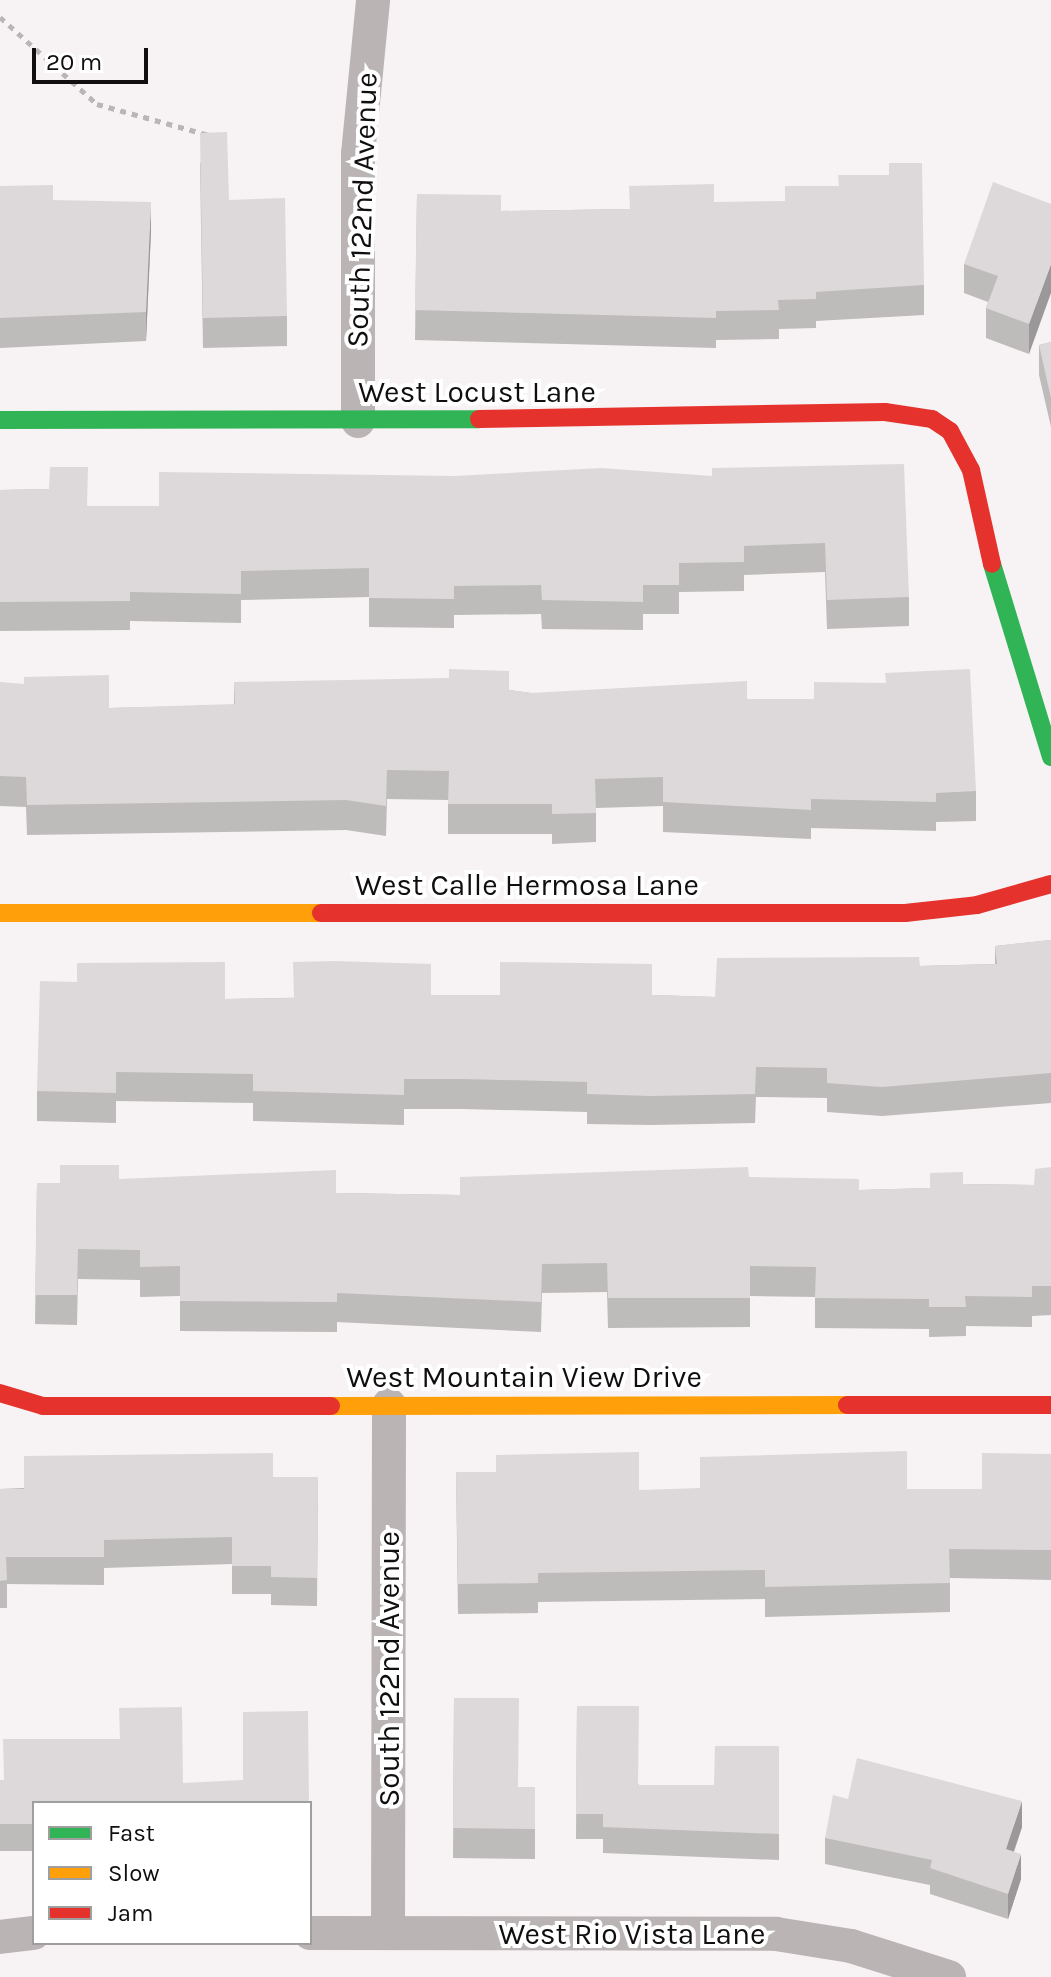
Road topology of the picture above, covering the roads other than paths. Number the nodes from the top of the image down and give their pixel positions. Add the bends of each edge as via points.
1 (373, 0) edge
2 (0, 420) edge
3 (358, 421) junction
4 (1051, 757) edge
5 (1051, 884) edge
6 (0, 913) edge
7 (0, 1393) edge
8 (389, 1405) junction
9 (1051, 1405) edge
10 (32, 1933) edge
11 (312, 1933) edge
12 (388, 1933) junction
13 (0, 1937) edge
14 (949, 1977) edge

1 - 3 street, South 122nd Avenue via 358,142
2 - 3 street, West Locust Lane
3 - 4 street, West Locust Lane via 885,412 932,419 950,431 971,470 1005,626
5 - 6 street, West Calle Hermosa Lane via 977,905 905,913
7 - 8 street, West Mountain View Drive via 43,1406
8 - 9 street, West Mountain View Drive
8 - 12 street, South 122nd Avenue
10 - 13 street
11 - 12 street, West Rio Vista Lane
12 - 14 street, West Rio Vista Lane via 776,1934 851,1946

